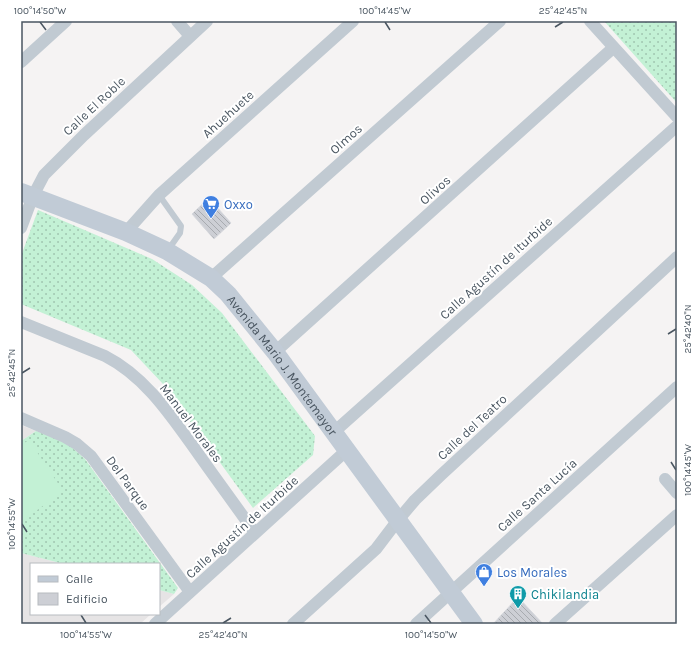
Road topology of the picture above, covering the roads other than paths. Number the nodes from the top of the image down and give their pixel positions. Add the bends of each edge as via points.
1 (66, 21) edge
2 (176, 21) edge
3 (207, 21) edge
4 (353, 21) edge
5 (500, 21) edge
6 (590, 21) edge
7 (190, 36) junction
8 (614, 48) junction
9 (21, 62) edge
10 (677, 117) edge
11 (677, 126) edge
12 (27, 194) edge
13 (159, 195) junction
14 (21, 228) edge
15 (126, 232) junction
16 (167, 251) junction
17 (677, 257) edge
18 (211, 278) junction
19 (21, 322) edge
20 (275, 352) junction
21 (677, 388) edge
22 (21, 418) edge
23 (334, 432) junction
24 (347, 450) junction
25 (665, 479) dead end
26 (677, 493) edge
27 (677, 515) edge
28 (398, 520) junction
29 (255, 533) junction
30 (190, 592) junction
31 (451, 592) junction
32 (155, 624) edge
33 (293, 624) edge
34 (416, 624) edge
35 (474, 624) edge
36 (555, 624) edge

1 - 9 street
2 - 7 street
3 - 7 street, Calle El Roble
4 - 13 street, Ahuehuete
5 - 18 street, Olmos
6 - 8 street
7 - 12 street, Calle El Roble via 60,158
8 - 10 street
8 - 20 street, Olivos
11 - 23 street, Calle Agustín de Iturbide
12 - 14 street, Calle El Roble
12 - 15 main road, Avenida Mario J. Montemayor
13 - 15 street, Ahuehuete
13 - 16 lane via 181,226 180,233
15 - 16 main road, Avenida Mario J. Montemayor
16 - 18 main road, Avenida Mario J. Montemayor
17 - 28 street, Calle del Teatro via 441,475
18 - 20 main road, Avenida Mario J. Montemayor via 228,294
19 - 29 street, Manuel Morales via 106,356 144,384 167,411
20 - 23 main road, Avenida Mario J. Montemayor
21 - 31 street, Calle Santa Lucía
22 - 30 street, Del Parque via 65,437 91,456
23 - 24 main road, Avenida Mario J. Montemayor
24 - 28 main road, Avenida Mario J. Montemayor
24 - 29 street, Calle Agustín de Iturbide
25 - 26 street
27 - 36 street
28 - 31 main road, Avenida Mario J. Montemayor
28 - 33 street, Calle del Teatro via 376,549
29 - 30 street, Calle Agustín de Iturbide
30 - 32 street, Calle Agustín de Iturbide
31 - 34 street, Calle Santa Lucía
31 - 35 main road, Avenida Mario J. Montemayor

